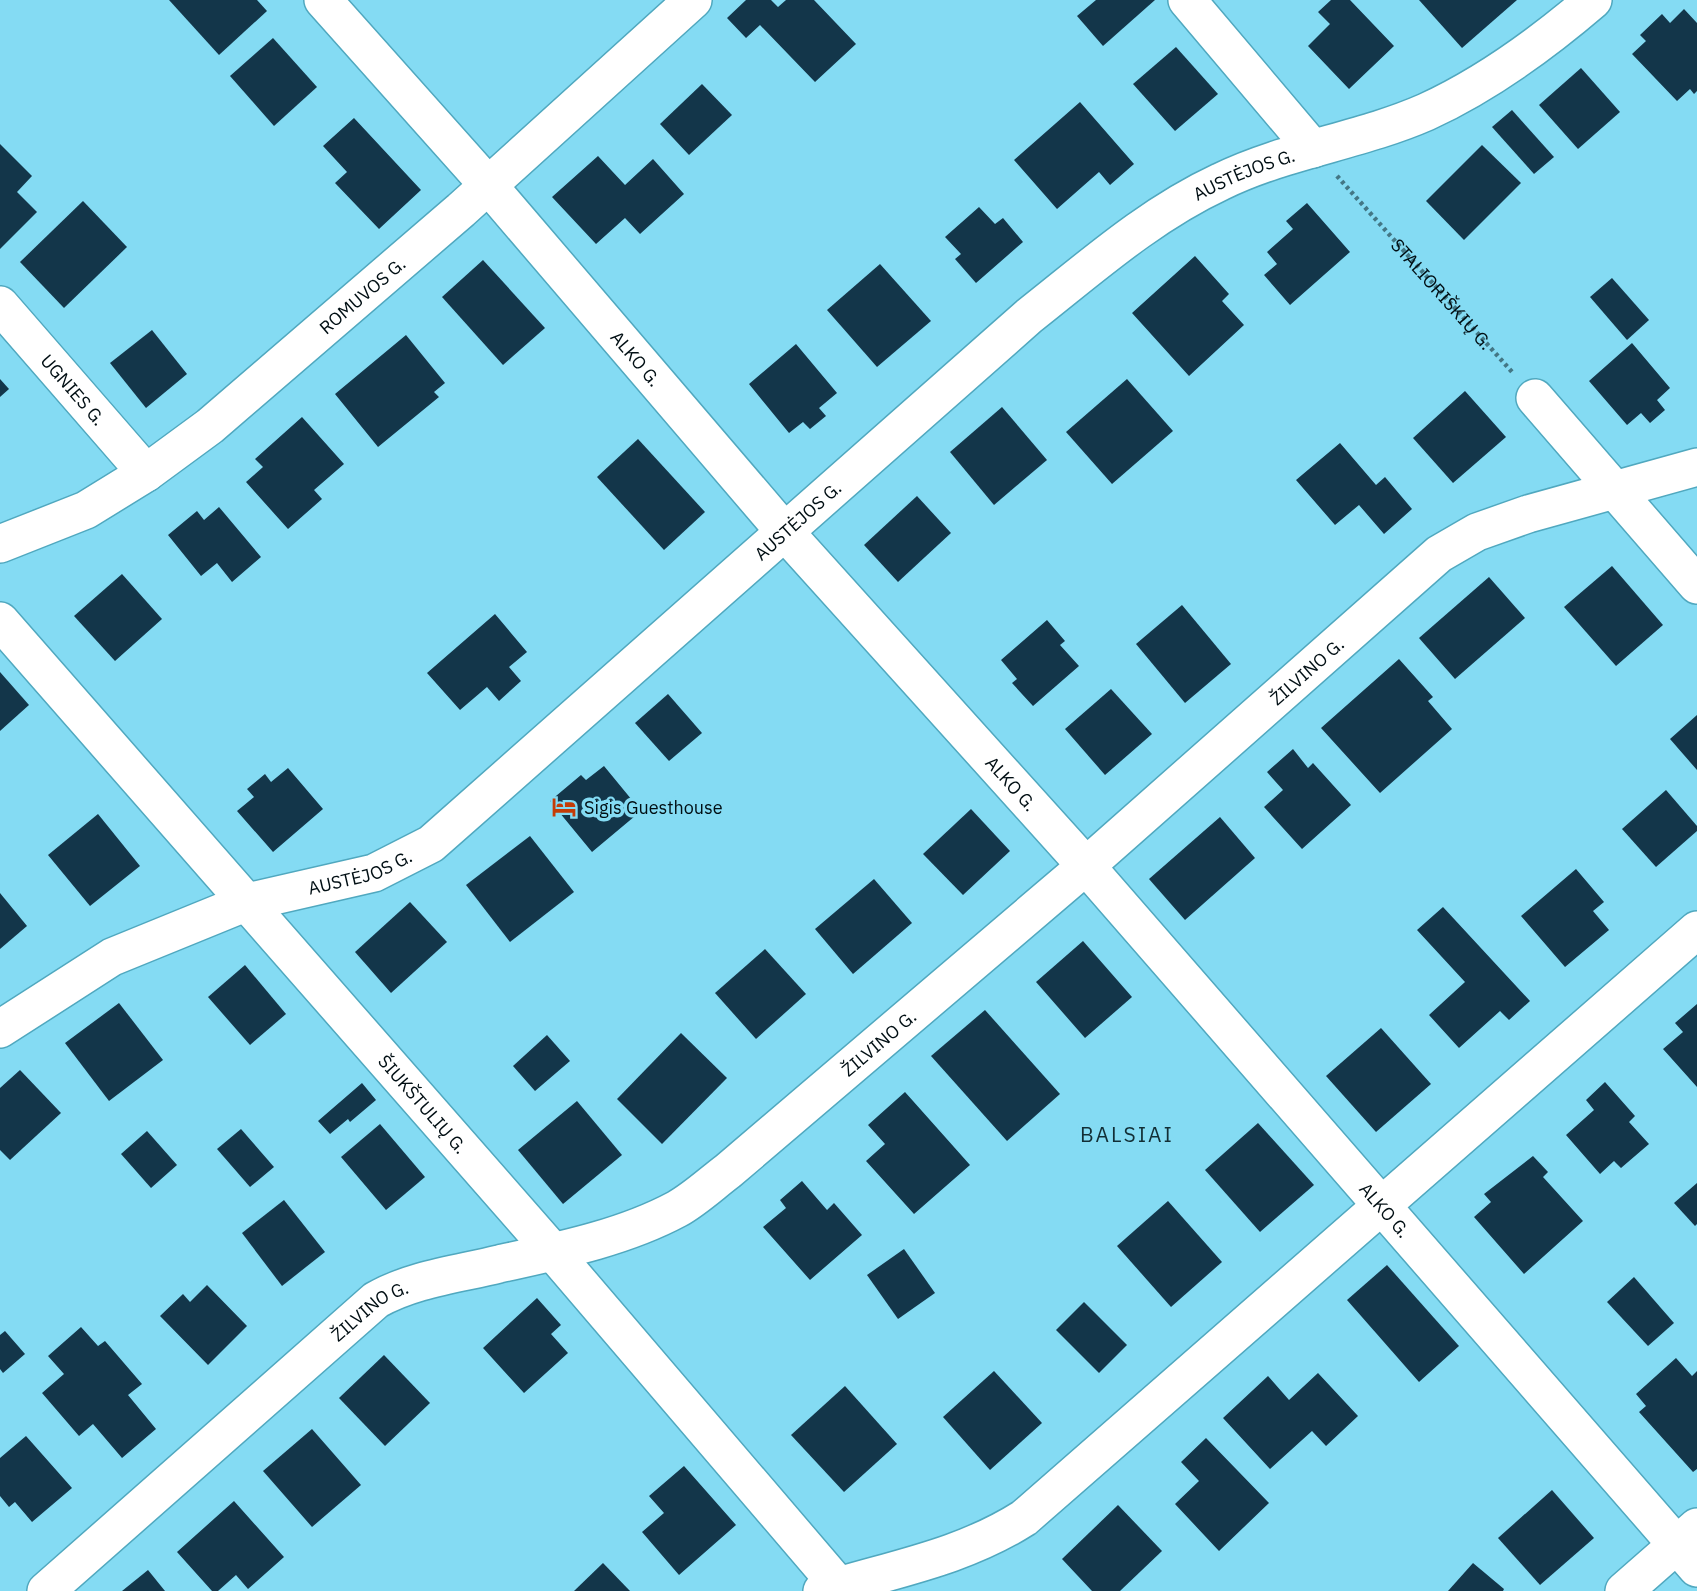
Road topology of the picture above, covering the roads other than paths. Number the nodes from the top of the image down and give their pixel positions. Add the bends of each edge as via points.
1 (323, 0) edge
2 (693, 0) edge
3 (1186, 0) edge
4 (1593, 0) edge
5 (1313, 149) junction
6 (488, 185) junction
7 (0, 305) edge
8 (1535, 398) road end
9 (1697, 467) edge
10 (146, 473) junction
11 (1617, 490) junction
12 (784, 531) junction
13 (0, 544) edge
14 (1697, 585) edge
15 (0, 621) edge
16 (1086, 866) junction
17 (247, 902) junction
18 (1697, 930) edge
19 (0, 1029) edge
20 (1379, 1206) junction
21 (553, 1252) junction
22 (1690, 1547) edge
23 (835, 1589) edge
24 (46, 1591) edge
25 (1624, 1591) edge

1 - 6 street, ALKO G.
2 - 6 street, ROMUVOS G.
3 - 5 street
4 - 5 street, AUSTĖJOS G. via 1501,68 1446,101
5 - 12 street, AUSTĖJOS G. via 1220,182 1126,238 1029,316
6 - 10 street, ROMUVOS G. via 210,426
6 - 12 street, ALKO G.
7 - 10 street, UGNIES G.
8 - 11 street
9 - 11 street, ŽILVINO G.
10 - 13 street, ROMUVOS G. via 86,510
11 - 14 street
11 - 16 street, ŽILVINO G. via 1477,532 1439,554
12 - 16 street, ALKO G.
12 - 17 street, AUSTĖJOS G. via 431,844 374,873
15 - 17 street, ŠIUKŠTULIŲ G.
16 - 20 street, ALKO G.
16 - 21 street, ŽILVINO G. via 729,1171 678,1208 639,1226
17 - 19 street, AUSTĖJOS G. via 112,957
17 - 21 street, ŠIUKŠTULIŲ G.
18 - 20 street
20 - 22 street, ALKO G.
20 - 23 street via 1024,1518 964,1551
21 - 23 street, ŠIUKŠTULIŲ G.
21 - 24 street, ŽILVINO G. via 426,1281 376,1300
22 - 25 street

